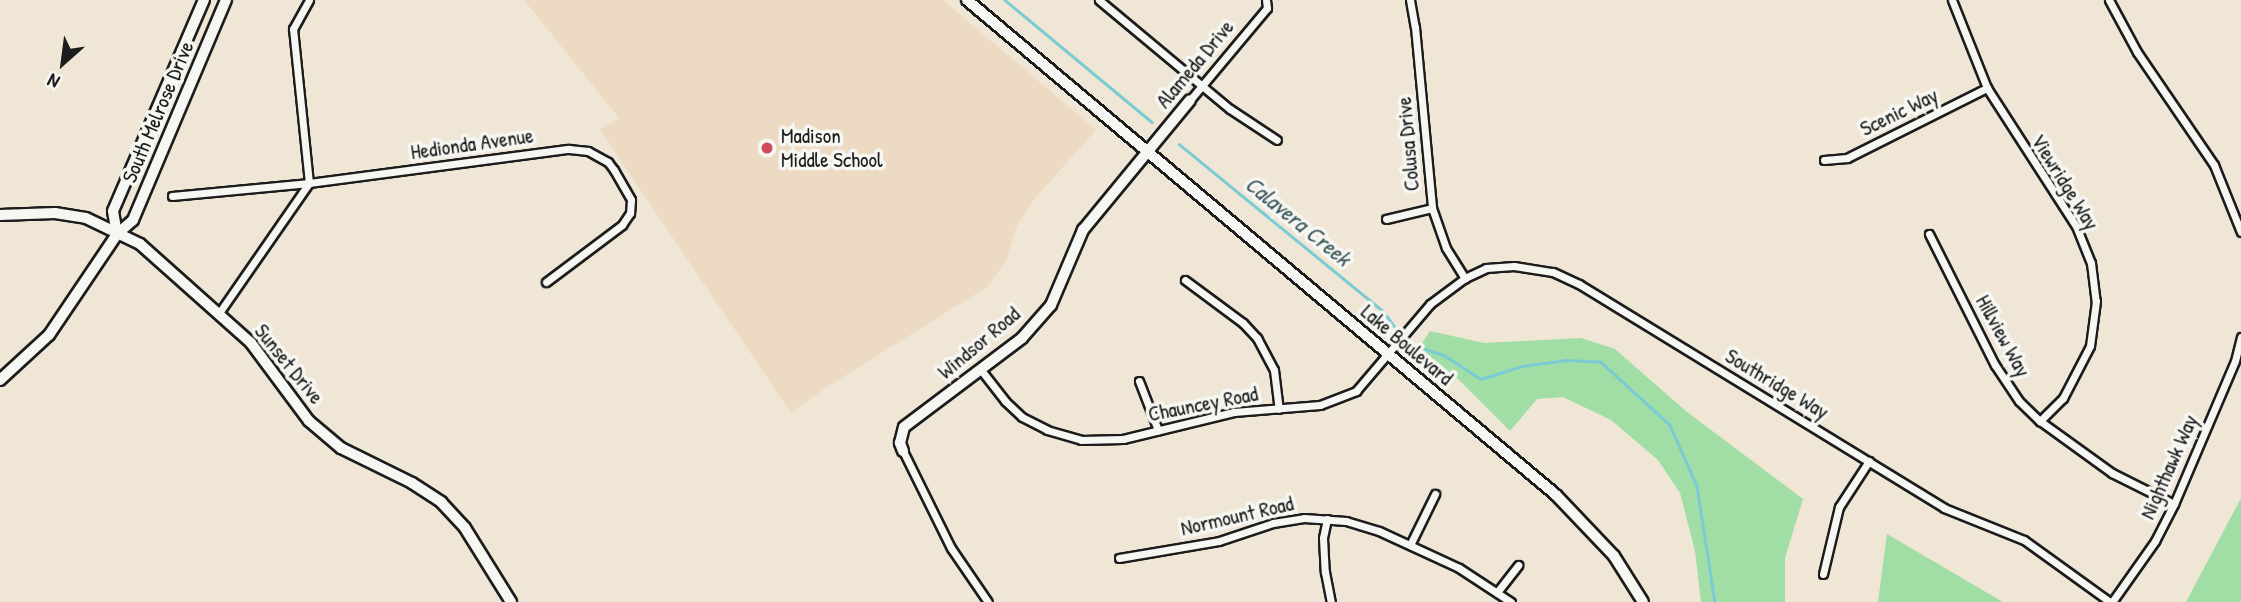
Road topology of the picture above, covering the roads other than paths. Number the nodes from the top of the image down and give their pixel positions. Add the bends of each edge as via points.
1 (204, 0) edge
2 (226, 0) edge
3 (309, 0) edge
4 (967, 0) edge
5 (1099, 0) edge
6 (1266, 0) edge
7 (1410, 0) edge
8 (1952, 0) edge
9 (2109, 0) edge
10 (1202, 86) junction
11 (1987, 88) junction
12 (1190, 100) joint
13 (1277, 140) dead end
14 (1147, 151) junction
15 (1824, 160) dead end
16 (309, 183) junction
17 (172, 196) dead end
18 (1432, 208) junction
19 (0, 215) edge
20 (1386, 219) dead end
21 (2241, 232) edge
22 (117, 234) junction
23 (1929, 234) dead end
24 (1465, 278) junction
25 (1185, 280) dead end
26 (546, 282) dead end
27 (219, 313) junction
28 (1421, 316) joint
29 (2241, 337) edge
30 (1390, 354) junction
31 (981, 370) junction
32 (0, 380) edge
33 (1139, 382) dead end
34 (1279, 409) junction
35 (2040, 421) junction
36 (1158, 430) junction
37 (903, 451) joint
38 (1869, 461) junction
39 (1435, 494) dead end
40 (2174, 504) junction
41 (1327, 519) junction
42 (1410, 545) junction
43 (1119, 558) dead end
44 (1518, 565) dead end
45 (1823, 574) dead end
46 (1498, 592) junction
47 (511, 602) edge
48 (988, 602) edge
49 (1331, 602) edge
50 (1511, 602) edge
51 (1643, 602) edge
52 (2111, 602) edge

1 - 22 main road, South Melrose Drive via 113,211
2 - 22 main road, South Melrose Drive via 133,220
3 - 16 street via 293,29
4 - 14 main road, Lake Boulevard
5 - 10 street
6 - 10 street, Alameda Drive via 1267,8
7 - 18 street, Colusa Drive
8 - 11 street, Viewridge Way
9 - 21 street via 2137,52 2214,165
10 - 12 street, Alameda Drive
10 - 13 street
11 - 15 street, Scenic Way via 1847,158
11 - 35 street, Viewridge Way via 2076,226 2091,263 2096,301 2090,346 2063,398
12 - 14 main road, Alameda Drive
14 - 30 main road, Lake Boulevard
14 - 31 main road, Windsor Road via 1083,230 1051,305 1022,338
16 - 17 street, Hedionda Avenue
16 - 26 street, Hedionda Avenue via 569,149 598,155 614,170 631,200 630,213 622,225
16 - 27 street
18 - 20 street
18 - 24 street, Colusa Drive via 1446,248
19 - 22 main road, Sunset Drive via 55,213 86,218
22 - 27 main road, Sunset Drive via 140,244
22 - 32 main road, South Melrose Drive via 49,335
23 - 35 street, Hillview Way via 1995,365
24 - 28 street, Southridge Way
24 - 38 street, Southridge Way via 1486,268 1514,266 1553,272
25 - 34 street via 1257,338 1274,370
27 - 47 main road, Sunset Drive via 251,343 309,421 341,448 441,502 465,528
28 - 30 street, Chauncey Road
29 - 40 street, Nighthawk Way
30 - 34 street, Chauncey Road via 1356,391 1320,405
30 - 51 main road, Lake Boulevard via 1576,514 1614,556
31 - 36 street, Chauncey Road via 1004,401 1046,430 1103,441
31 - 37 main road, Windsor Road via 904,427
33 - 36 street
34 - 36 street, Chauncey Road via 1234,412
35 - 40 street, Hillview Way via 2112,473
37 - 48 street via 951,548
38 - 45 street via 1839,507
38 - 52 street, Southridge Way via 1944,508 2024,540
39 - 42 street
40 - 52 street, Nighthawk Way via 2155,541
41 - 42 street, Normount Road via 1379,531
41 - 43 street, Normount Road via 1273,523 1219,541
41 - 49 street via 1323,538
42 - 46 street, Normount Road
44 - 46 street
46 - 50 street, Normount Road

